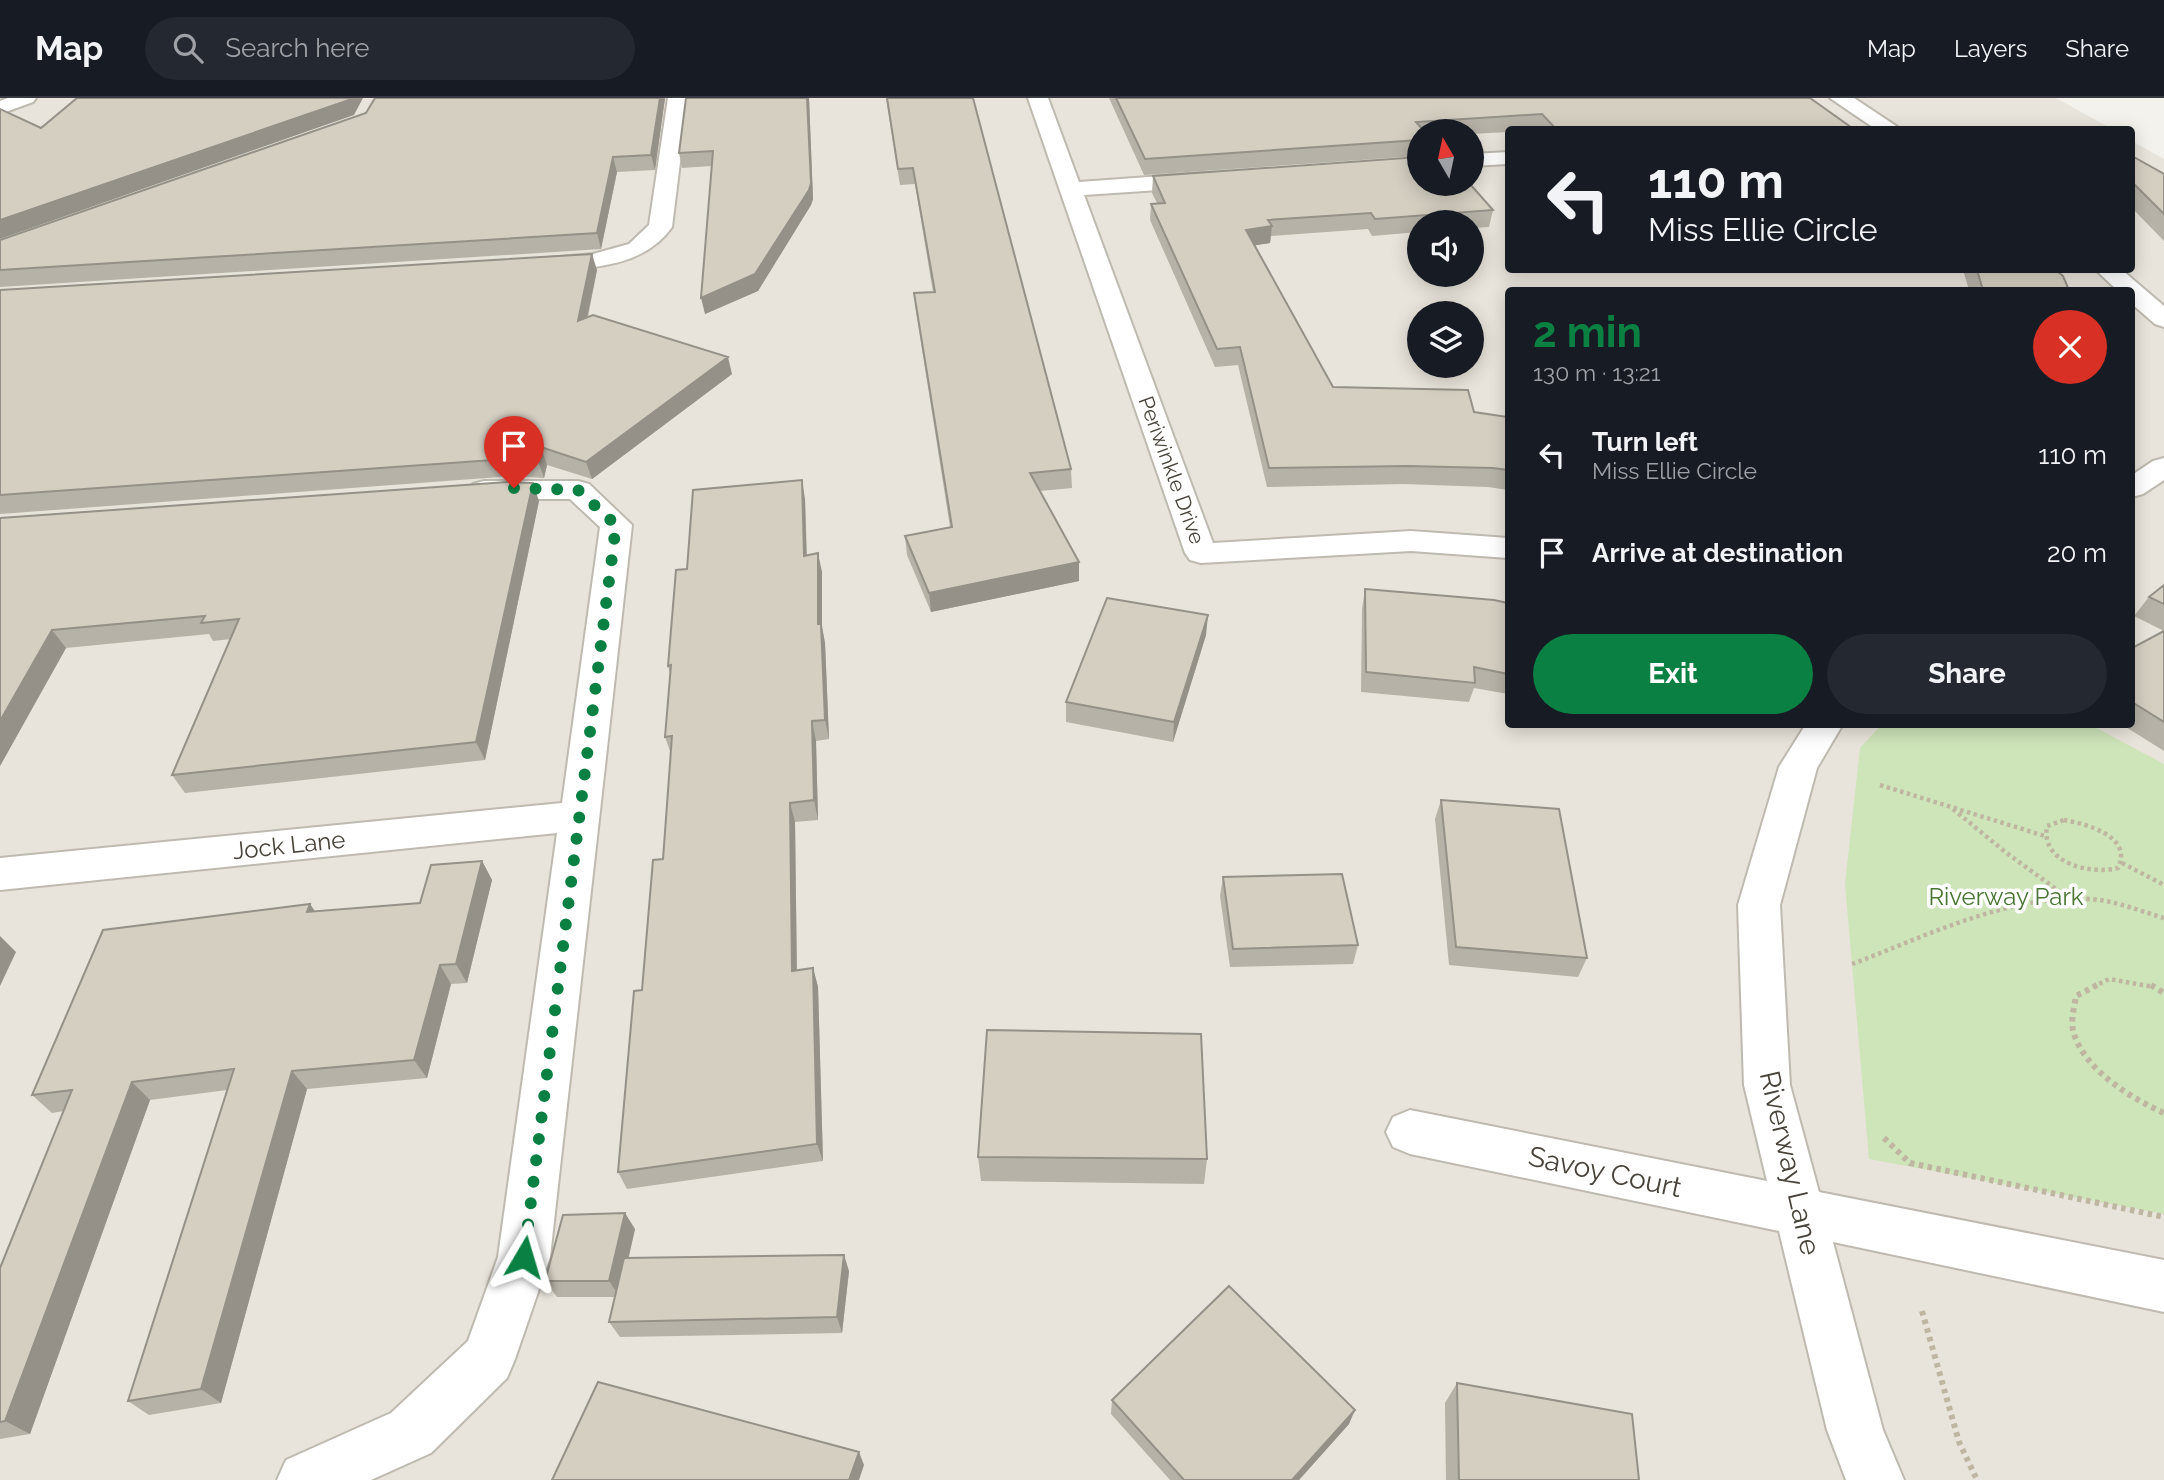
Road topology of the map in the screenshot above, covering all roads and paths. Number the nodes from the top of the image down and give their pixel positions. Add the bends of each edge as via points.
1 (26, 98) edge
2 (678, 98) edge
3 (1038, 98) edge
4 (1840, 98) edge
5 (0, 108) edge
6 (1886, 126) edge
7 (1484, 161) edge
8 (1505, 162) edge
9 (1224, 178) edge
10 (1070, 189) junction
11 (525, 265) edge
12 (2111, 273) edge
13 (2127, 287) edge
14 (2135, 294) edge
15 (2164, 319) edge
16 (2164, 467) edge
17 (2135, 486) edge
18 (445, 493) edge
19 (1505, 548) edge
20 (1822, 728) edge
21 (1880, 785) dead end
22 (1950, 806) junction
23 (579, 816) junction
24 (2045, 836) junction
25 (2122, 863) junction
26 (0, 874) edge
27 (2164, 885) edge
28 (2071, 900) junction
29 (2164, 918) edge
30 (1852, 964) dead end
31 (2164, 993) edge
32 (2164, 1113) edge
33 (1410, 1132) dead end
34 (1884, 1138) dead end
35 (1800, 1213) junction
36 (2164, 1217) edge
37 (2164, 1286) edge
38 (1922, 1311) dead end
39 (306, 1480) edge
40 (1875, 1480) edge
41 (1977, 1480) edge

1 - 5 street
2 - 11 street via 660,227 637,249 594,261
3 - 10 street, Periwinkle Drive
4 - 6 street
7 - 8 street
9 - 10 street
10 - 19 street, Periwinkle Drive via 1201,552 1411,541
12 - 13 street
14 - 15 street
16 - 17 street
18 - 23 street via 578,490 616,525
20 - 35 street, Riverway Lane via 1798,767 1759,905 1767,1085
21 - 22 path
22 - 24 path
22 - 28 path
23 - 26 street, Jock Lane
23 - 39 street via 524,1257 488,1359 411,1433
24 - 25 path via 2061,859 2085,870 2110,872
24 - 25 path via 2054,822 2088,824 2119,846
25 - 27 path
28 - 29 path via 2115,903
28 - 30 path via 2000,912
31 - 32 path via 2150,985 2109,979 2076,996 2073,1034 2097,1068 2140,1103
33 - 35 street, Savoy Court
34 - 36 path via 1910,1163
35 - 37 street, Savoy Court
35 - 40 street, Riverway Lane via 1855,1430
38 - 41 path via 1959,1442

